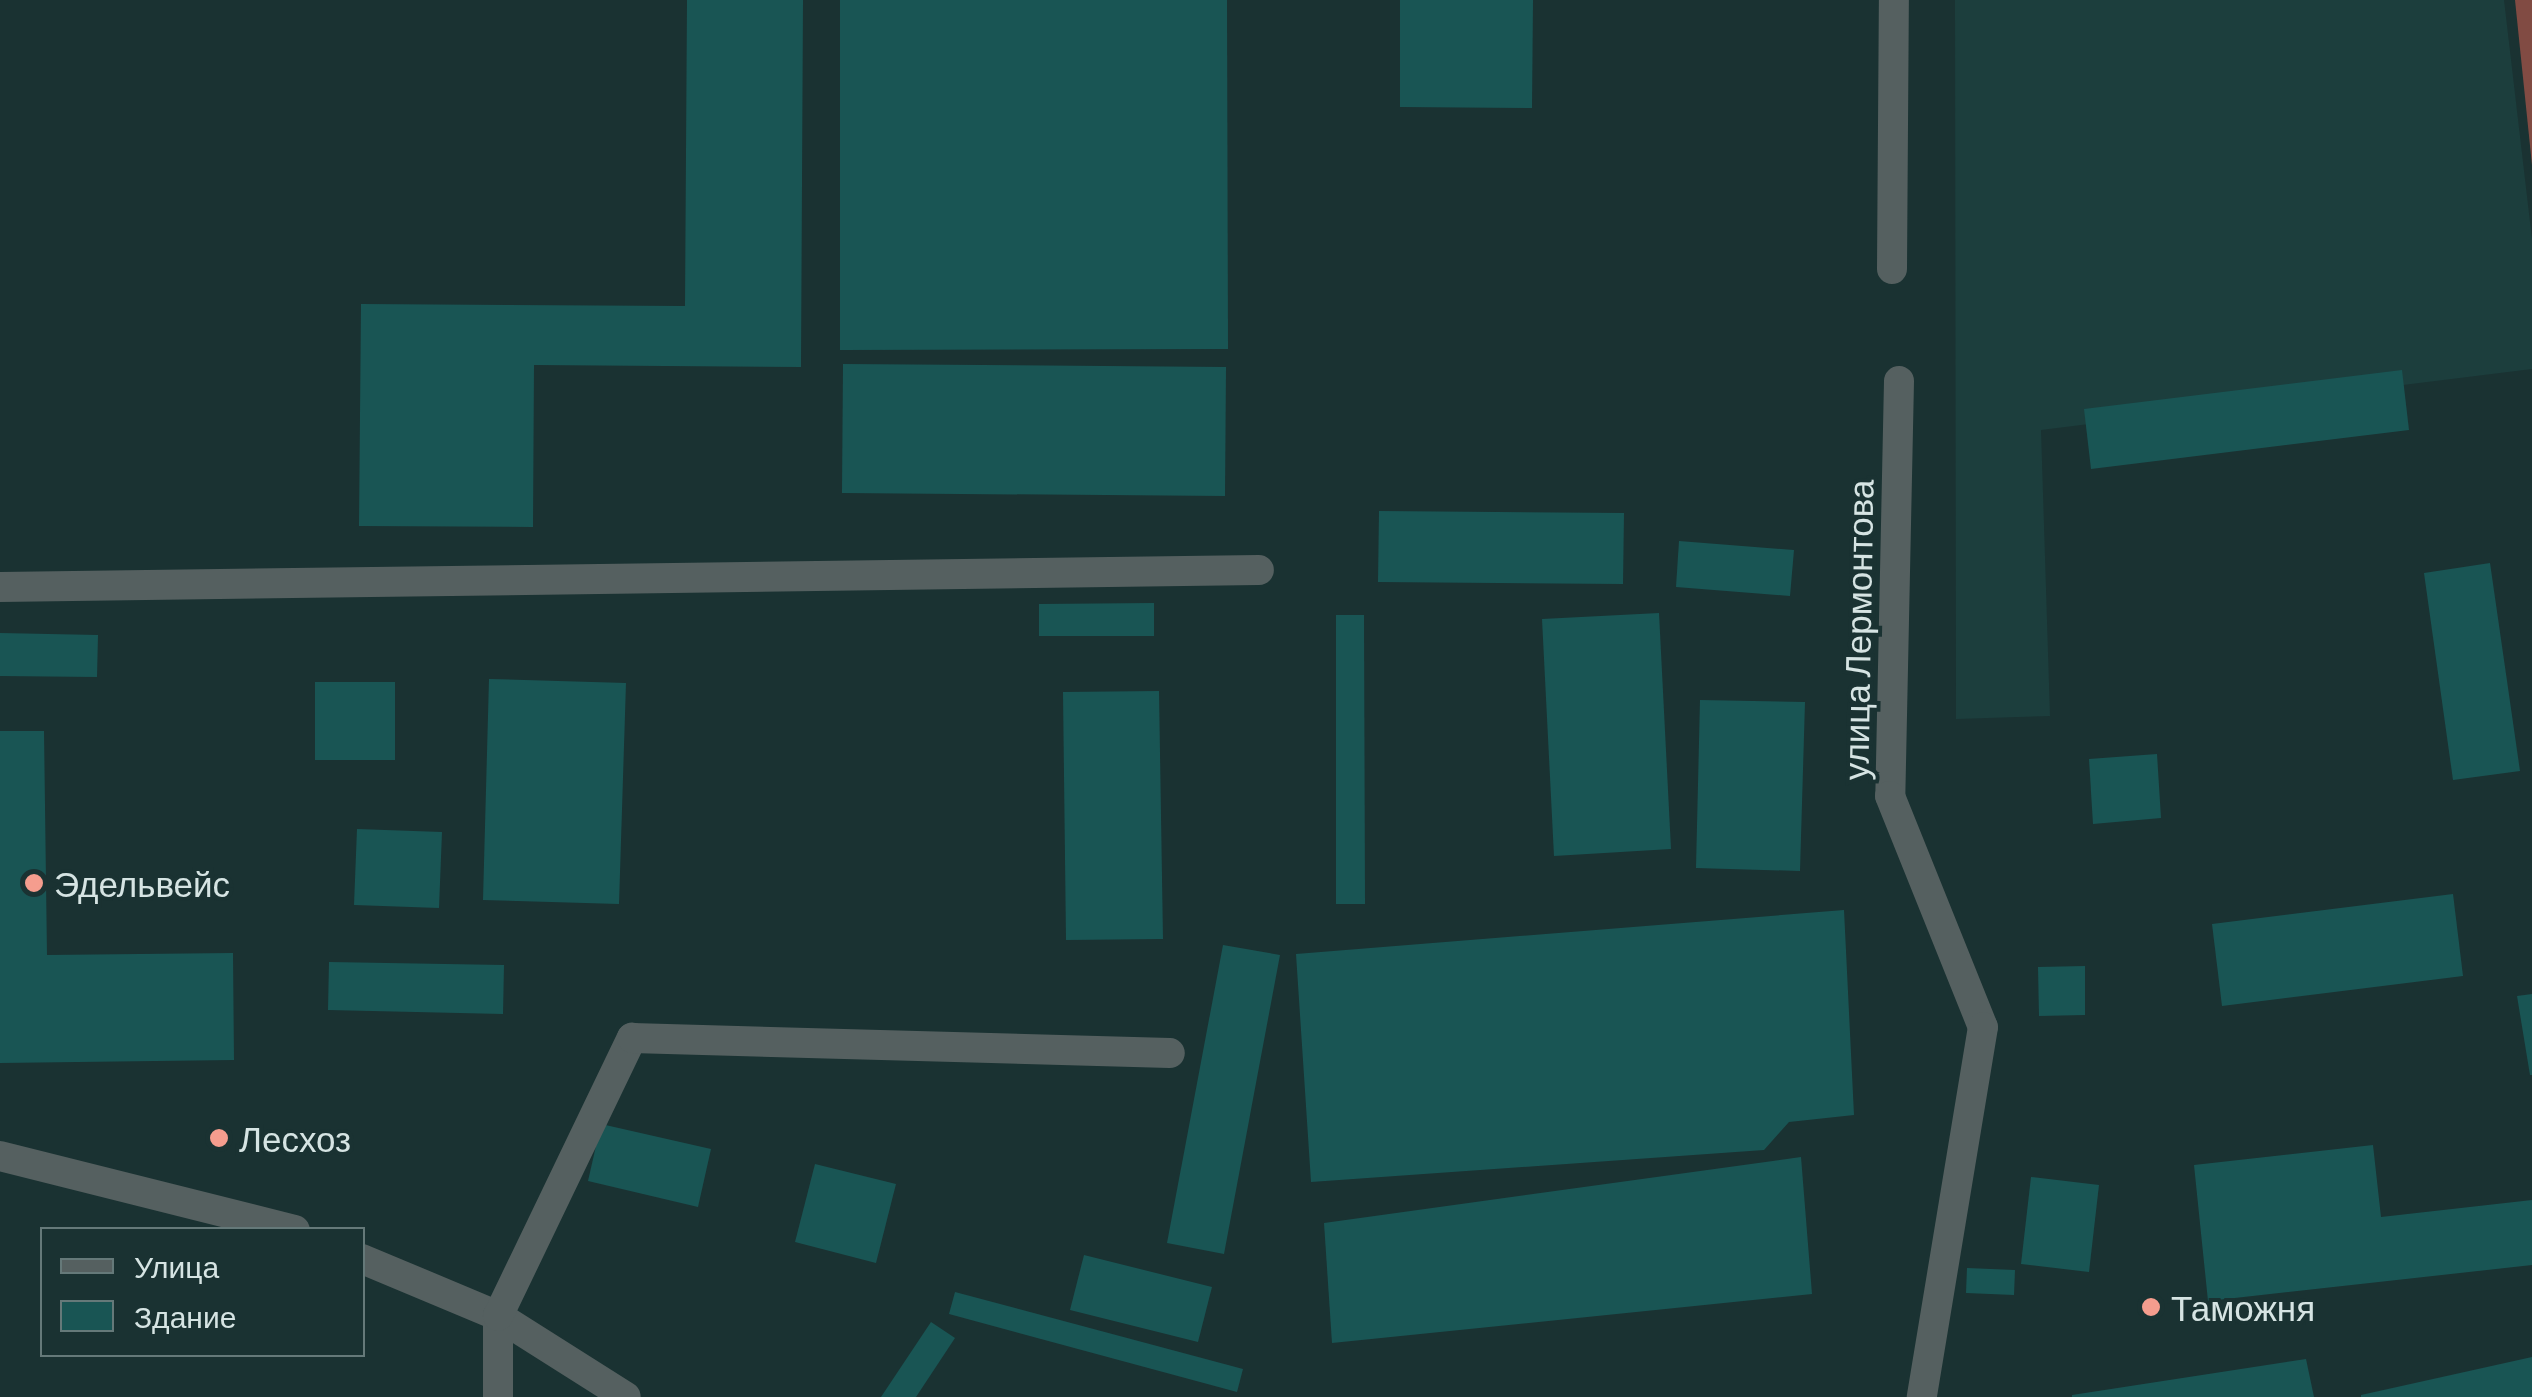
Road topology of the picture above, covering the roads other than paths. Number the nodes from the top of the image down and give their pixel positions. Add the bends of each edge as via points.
1 (1894, 0) edge
2 (1892, 269) dead end
3 (1899, 381) dead end
4 (1259, 570) dead end
5 (0, 587) edge
6 (1170, 1054) dead end
7 (0, 1156) edge
8 (283, 1227) edge
9 (365, 1259) edge
10 (498, 1316) junction
11 (498, 1397) edge
12 (626, 1397) edge
13 (1922, 1397) edge

1 - 2 street
3 - 13 street, улица Лермонтова via 1890,796 1983,1027
4 - 5 street
6 - 10 street via 632,1038
7 - 8 street
9 - 10 street
10 - 11 street
10 - 12 street

